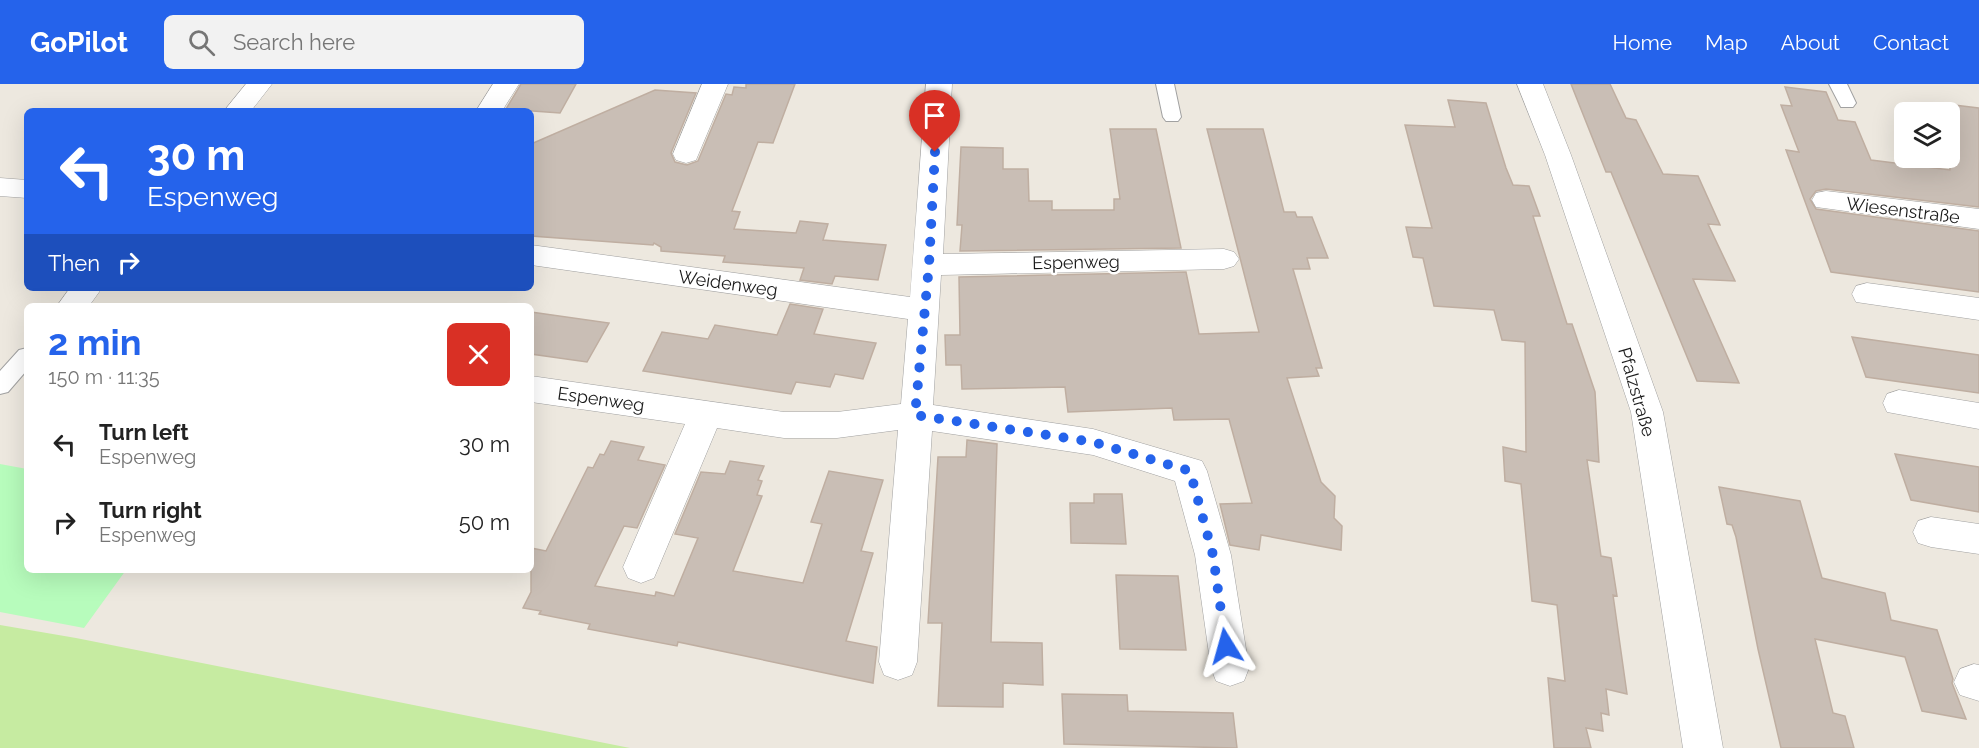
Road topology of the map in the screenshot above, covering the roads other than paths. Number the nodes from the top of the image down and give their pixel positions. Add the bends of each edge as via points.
1 (259, 84) edge
2 (506, 84) edge
3 (715, 84) edge
4 (939, 84) edge
5 (1165, 84) edge
6 (1530, 84) edge
7 (1838, 84) edge
8 (1847, 103) dead end
9 (239, 108) edge
10 (491, 108) edge
11 (1172, 117) dead end
12 (686, 154) dead end
13 (0, 187) edge
14 (24, 189) edge
15 (1826, 200) dead end
16 (1979, 219) edge
17 (534, 255) edge
18 (1224, 259) dead end
19 (929, 265) junction
20 (84, 291) edge
21 (1867, 294) dead end
22 (74, 303) edge
23 (1979, 309) edge
24 (925, 310) junction
25 (24, 359) edge
26 (0, 386) edge
27 (534, 389) edge
28 (1899, 403) dead end
29 (706, 414) junction
30 (915, 415) junction
31 (1979, 416) edge
32 (1931, 532) dead end
33 (1979, 539) edge
34 (640, 567) dead end
35 (898, 662) dead end
36 (1230, 668) dead end
37 (1703, 748) edge

1 - 9 street
2 - 10 street
3 - 12 street
4 - 19 street
5 - 11 lane
6 - 37 street, Pfalzstraße via 1647,412
7 - 8 lane
13 - 14 street
15 - 16 street, Wiesenstraße
17 - 24 street, Weidenweg
18 - 19 street, Espenweg
19 - 24 street
20 - 22 street
21 - 23 street
24 - 30 street
25 - 26 lane
27 - 29 street, Espenweg
28 - 31 street
29 - 30 street, Espenweg via 784,425 837,424
29 - 34 street
30 - 35 street
30 - 36 street, Espenweg via 1093,442 1190,471 1213,555
32 - 33 street

